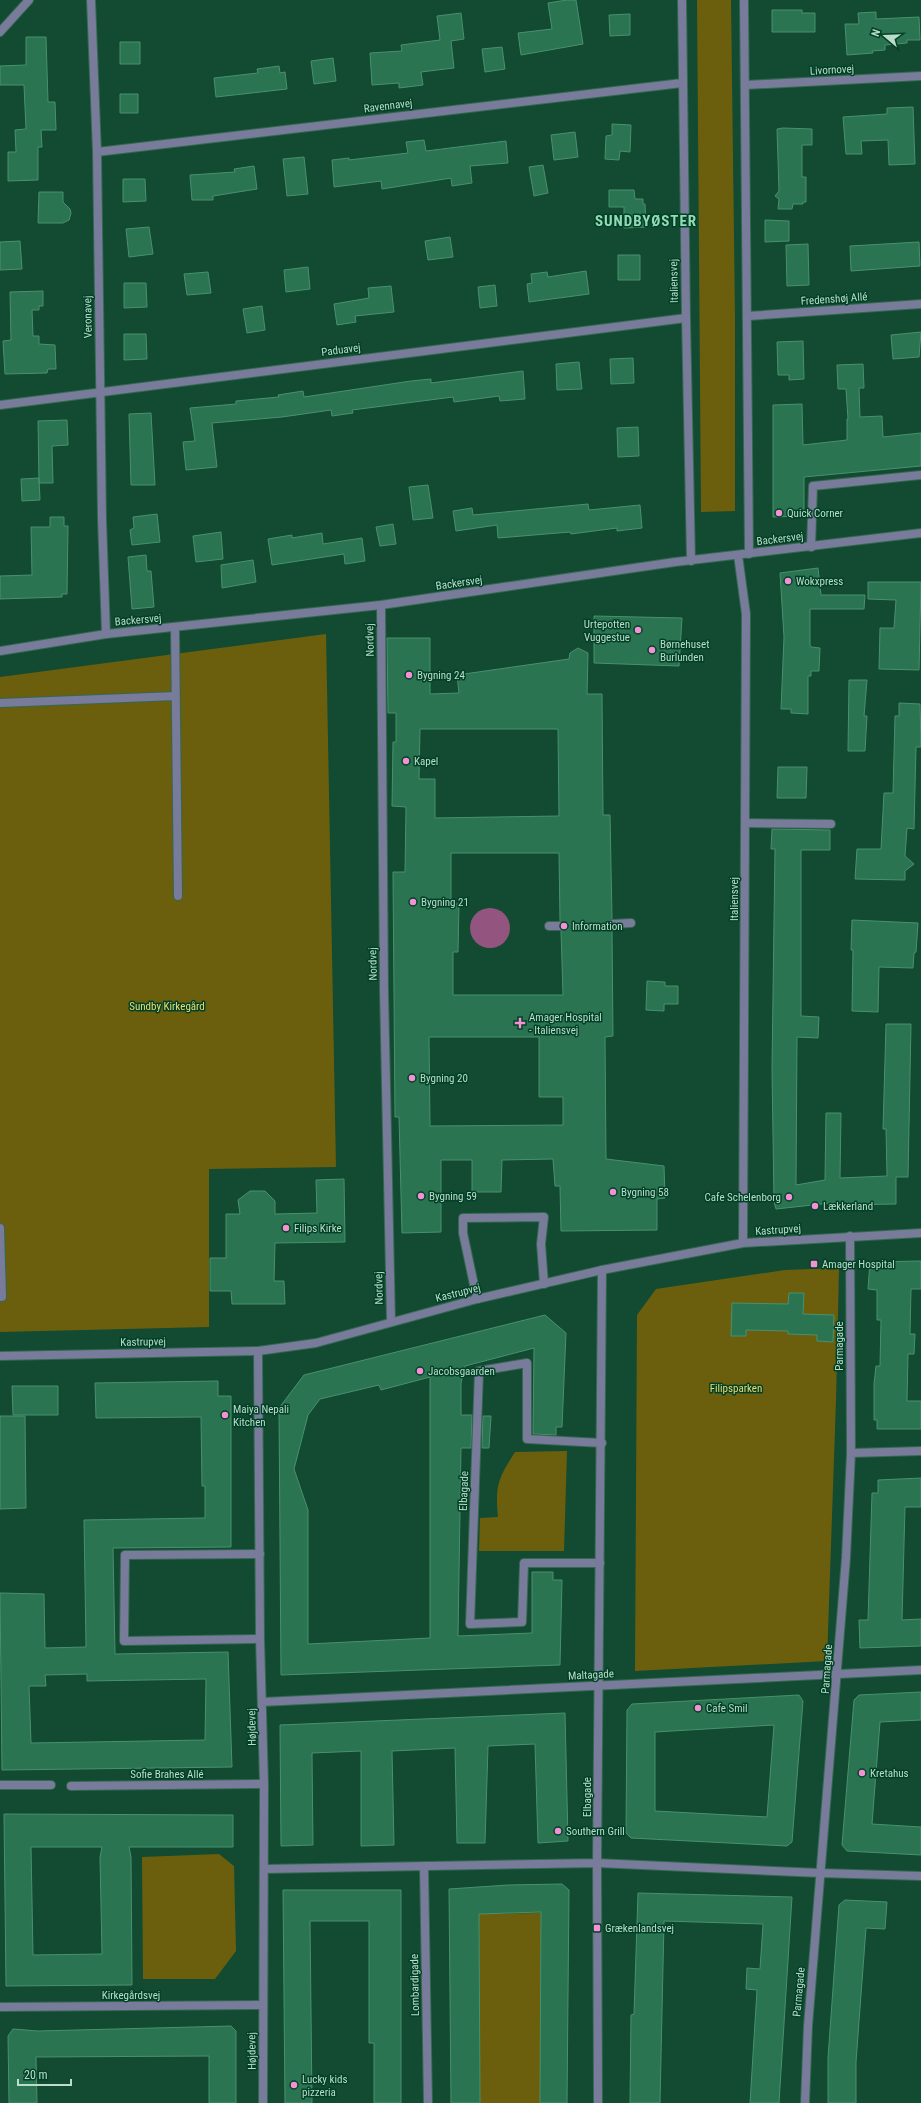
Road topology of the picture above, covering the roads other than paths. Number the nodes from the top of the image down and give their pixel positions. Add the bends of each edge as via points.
1 (29, 0) edge
2 (91, 0) edge
3 (682, 0) edge
4 (744, 0) edge
5 (0, 32) edge
6 (921, 76) edge
7 (682, 83) junction
8 (745, 85) junction
9 (97, 152) junction
10 (921, 304) edge
11 (748, 316) junction
12 (686, 318) junction
13 (100, 391) junction
14 (0, 405) edge
15 (921, 475) edge
16 (921, 533) edge
17 (811, 547) junction
18 (748, 554) junction
19 (738, 555) junction
20 (691, 561) junction
21 (381, 605) junction
22 (175, 628) junction
23 (106, 634) junction
24 (0, 651) edge
25 (176, 696) junction
26 (0, 703) edge
27 (745, 823) junction
28 (831, 824) dead end
29 (178, 896) dead end
30 (631, 923) dead end
31 (612, 924) dead end
32 (549, 926) dead end
33 (560, 926) dead end
34 (0, 1228) edge
35 (921, 1233) edge
36 (850, 1236) junction
37 (743, 1243) junction
38 (602, 1270) junction
39 (544, 1284) junction
40 (0, 1296) edge
41 (477, 1299) junction
42 (391, 1322) junction
43 (258, 1351) junction
44 (0, 1356) edge
45 (602, 1443) junction
46 (921, 1451) edge
47 (850, 1453) junction
48 (260, 1554) junction
49 (600, 1563) junction
50 (260, 1639) junction
51 (921, 1670) edge
52 (837, 1675) junction
53 (598, 1686) junction
54 (262, 1702) junction
55 (264, 1784) junction
56 (0, 1785) edge
57 (51, 1785) dead end
58 (71, 1786) dead end
59 (597, 1863) junction
60 (424, 1866) junction
61 (264, 1869) junction
62 (820, 1873) junction
63 (921, 1876) edge
64 (262, 2005) junction
65 (0, 2007) edge
66 (263, 2103) edge
67 (428, 2103) edge
68 (598, 2103) edge
69 (805, 2103) edge

1 - 5 street
2 - 9 street, Veronavej
3 - 7 street, Italiensvej
4 - 8 street
6 - 8 street, Livornovej
7 - 9 street, Ravennavej
7 - 12 street, Italiensvej
8 - 11 street
9 - 13 street, Veronavej
10 - 11 street, Fredenshøj Allé
11 - 18 street
12 - 13 street, Paduavej
12 - 20 street, Italiensvej
13 - 14 street, Paduavej
13 - 23 street, Veronavej
15 - 17 street via 813,486
16 - 17 street, Backersvej
17 - 18 street, Backersvej
18 - 19 street, Backersvej
19 - 20 street, Backersvej
19 - 27 street, Italiensvej via 746,614
20 - 21 street, Backersvej
21 - 22 street, Backersvej
21 - 42 street, Nordvej via 384,990
22 - 23 street, Backersvej
22 - 25 street
23 - 24 street, Backersvej
25 - 26 street
25 - 29 street
27 - 28 street
27 - 37 street, Italiensvej
30 - 31 street
32 - 33 street
34 - 40 street
35 - 36 street, Kastrupvej
36 - 37 street, Kastrupvej
36 - 47 street, Parmagade
37 - 38 street, Kastrupvej
38 - 39 street, Kastrupvej
38 - 45 street, Elbagade
39 - 41 street, Kastrupvej
39 - 41 street via 541,1244 544,1217 463,1218
41 - 42 street, Kastrupvej
42 - 43 street, Kastrupvej via 316,1343
43 - 44 street, Kastrupvej
43 - 48 street, Højdevej
45 - 49 street, Elbagade
45 - 49 street, Elbagade via 527,1439 527,1363 479,1372 470,1624 522,1622 524,1563
46 - 47 street
47 - 52 street, Parmagade via 846,1558
48 - 50 street, Højdevej
48 - 50 street via 125,1555 124,1641
49 - 53 street, Elbagade
50 - 54 street, Højdevej
51 - 52 street, Maltagade
52 - 53 street, Maltagade
52 - 62 street, Parmagade
53 - 54 street, Maltagade
53 - 59 street, Elbagade
54 - 55 street, Højdevej
55 - 58 street, Sofie Brahes Allé
55 - 61 street, Højdevej
56 - 57 street
59 - 60 street
59 - 62 street
59 - 68 street, Elbagade
60 - 61 street
60 - 67 street, Lombardigade
61 - 64 street, Højdevej
62 - 63 street
62 - 69 street, Parmagade via 808,2026
64 - 65 street, Kirkegårdsvej
64 - 66 street, Højdevej

